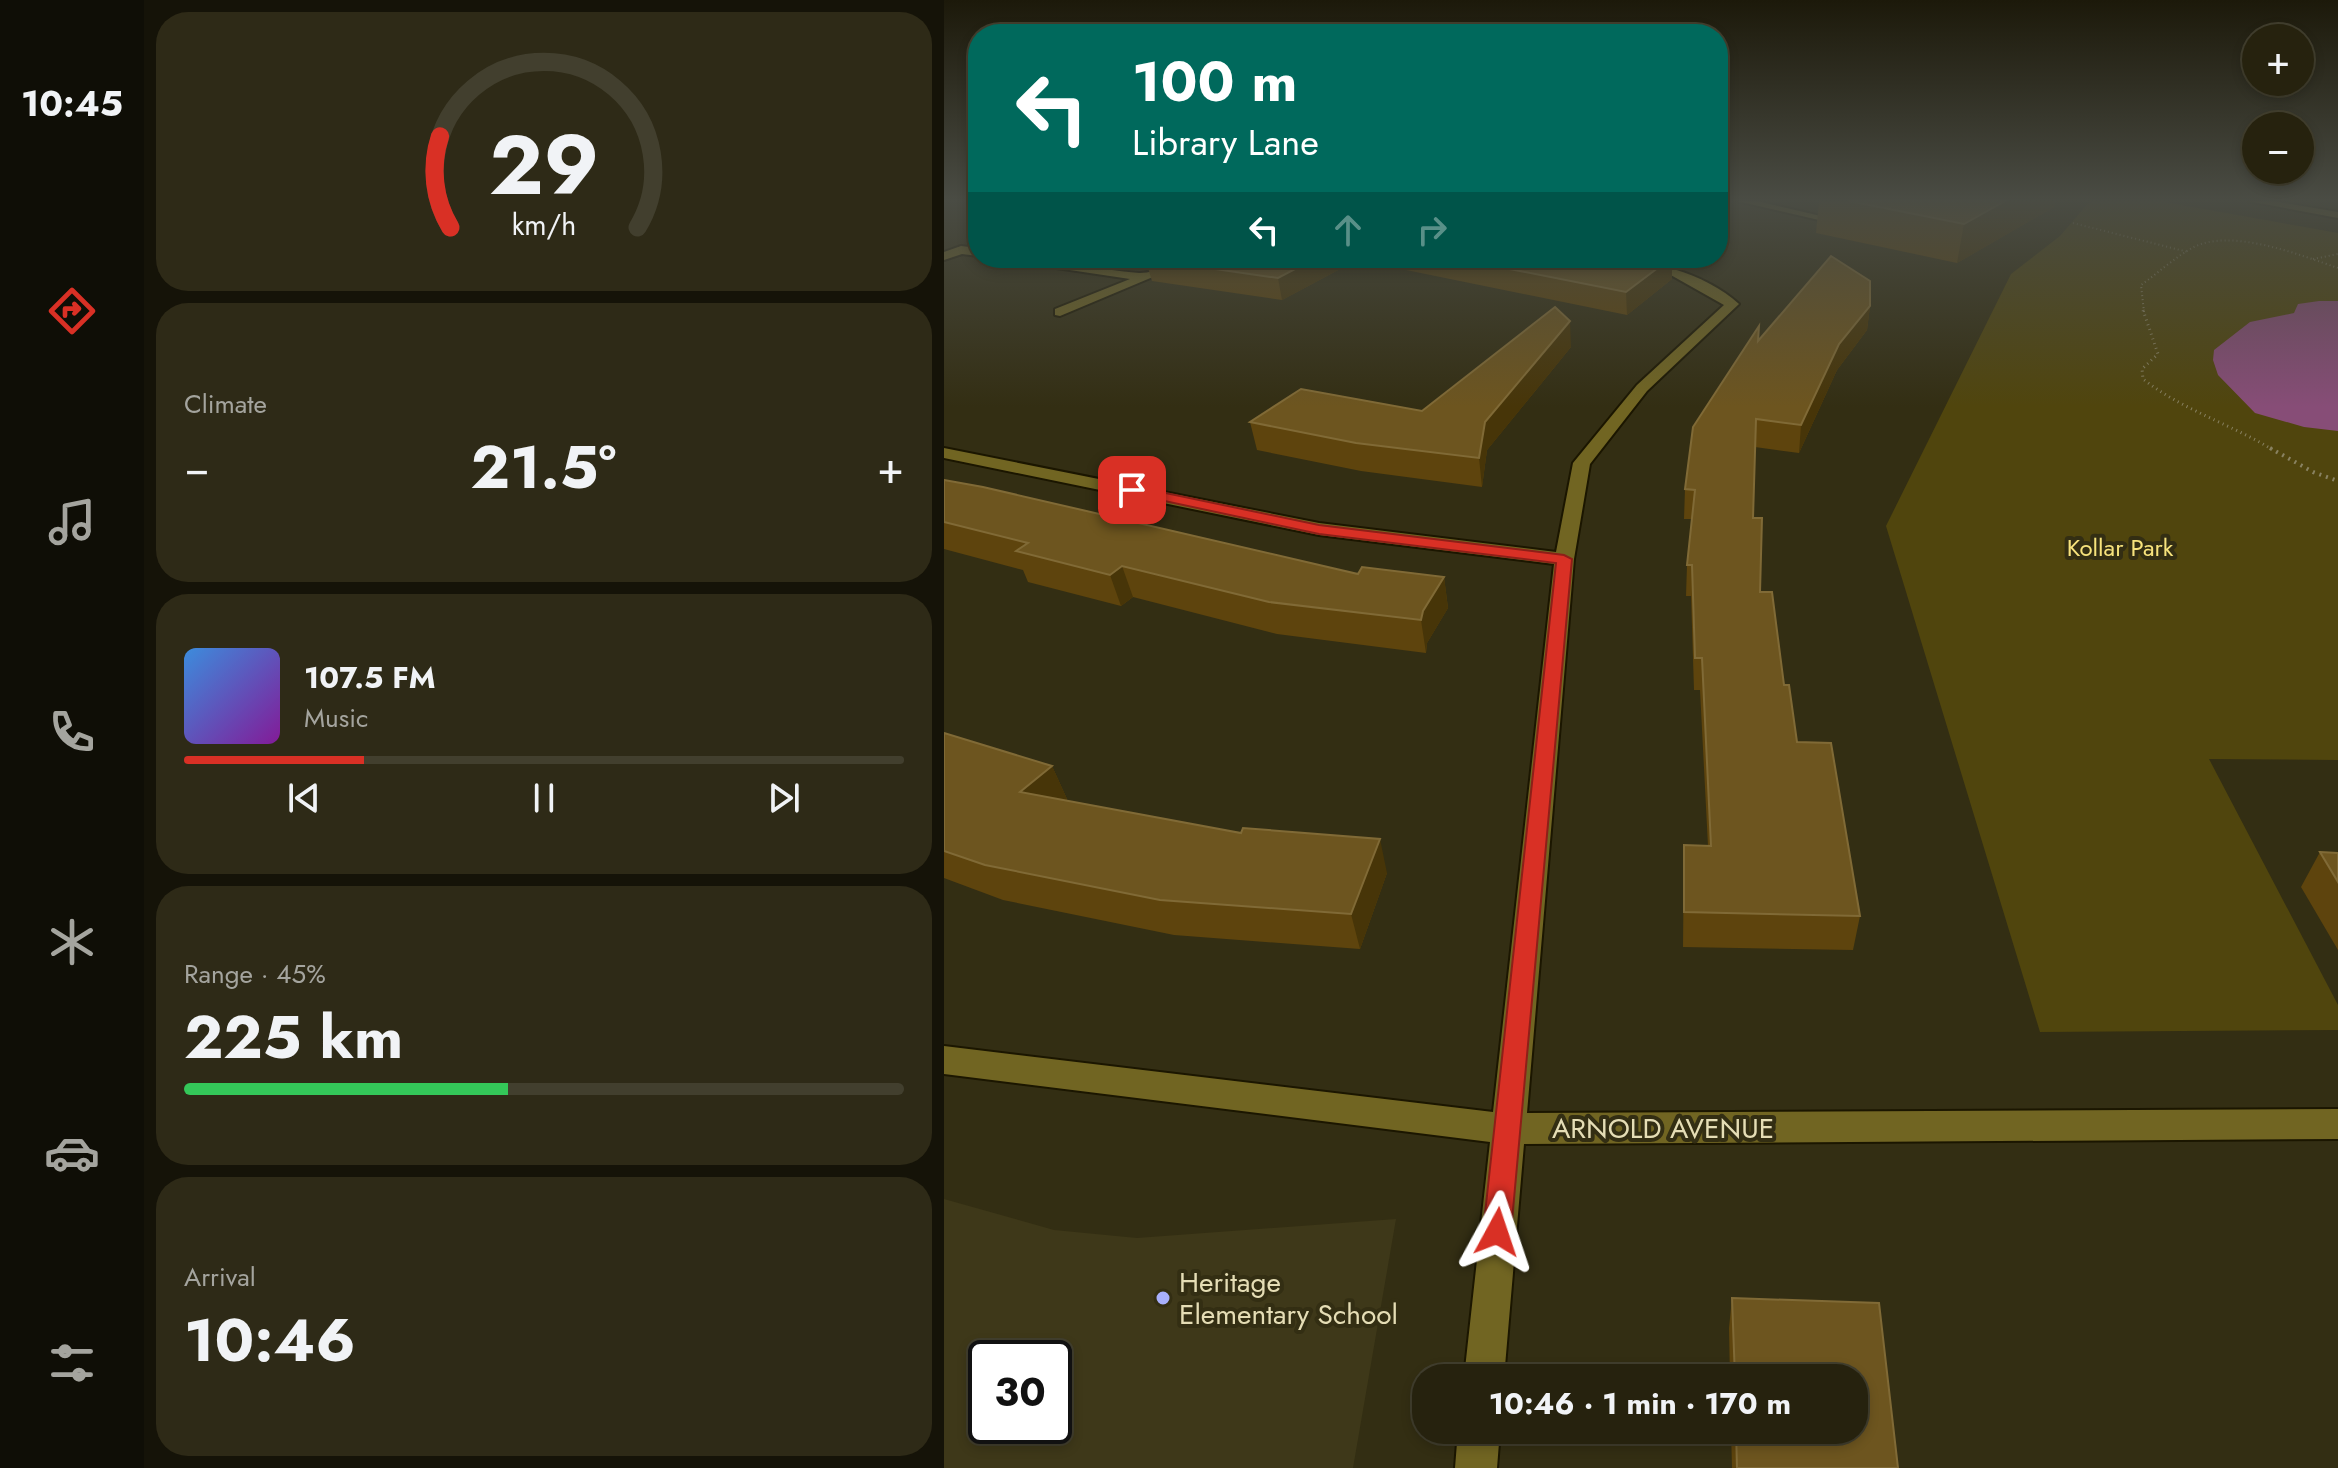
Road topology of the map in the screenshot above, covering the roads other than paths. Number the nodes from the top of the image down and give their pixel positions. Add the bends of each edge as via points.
1 (1090, 270) edge
2 (1164, 270) edge
3 (1666, 270) edge
4 (1144, 278) junction
5 (1060, 312) dead end
6 (944, 453) edge
7 (1564, 559) junction
8 (944, 1060) edge
9 (2338, 1124) edge
10 (1507, 1129) junction
11 (1485, 1364) edge
12 (1478, 1444) edge
13 (1476, 1468) edge

1 - 4 street
2 - 4 street
3 - 7 street via 1732,304 1642,388 1582,463
4 - 5 street
6 - 7 street via 1319,529
7 - 10 street
8 - 10 street, ARNOLD AVENUE
9 - 10 street, ARNOLD AVENUE
10 - 11 street
12 - 13 street

